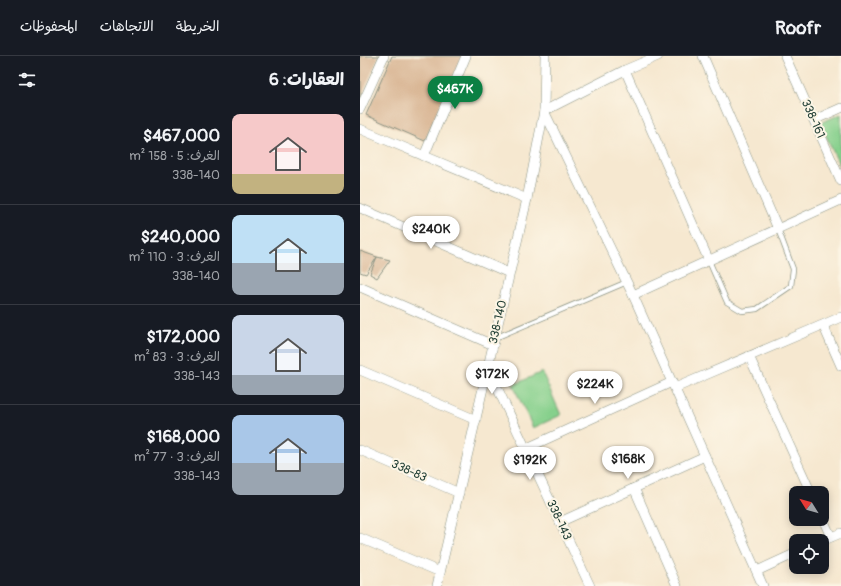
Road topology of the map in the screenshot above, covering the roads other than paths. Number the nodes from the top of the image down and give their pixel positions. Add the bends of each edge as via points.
1 (384, 56) edge
2 (466, 56) edge
3 (545, 56) edge
4 (658, 56) edge
5 (703, 56) edge
6 (785, 56) edge
7 (625, 70) junction
8 (360, 108) edge
9 (841, 108) edge
10 (544, 111) junction
11 (814, 120) junction
12 (360, 129) edge
13 (424, 156) junction
14 (841, 181) edge
15 (527, 199) junction
16 (841, 200) edge
17 (360, 208) edge
18 (778, 228) junction
19 (709, 261) junction
20 (509, 273) junction
21 (627, 282) junction
22 (360, 287) edge
23 (633, 295) junction
24 (841, 317) edge
25 (823, 325) junction
26 (494, 342) junction
27 (749, 356) junction
28 (841, 366) edge
29 (488, 368) junction
30 (360, 370) edge
31 (673, 385) junction
32 (476, 420) junction
33 (526, 448) junction
34 (360, 450) edge
35 (705, 456) junction
36 (808, 486) edge
37 (634, 488) junction
38 (458, 493) junction
39 (560, 522) junction
40 (826, 526) edge
41 (841, 533) edge
42 (831, 537) joint
43 (360, 538) edge
44 (789, 556) edge
45 (757, 571) junction
46 (440, 572) junction
47 (437, 586) edge
48 (590, 586) edge
49 (677, 586) edge
50 (763, 586) edge

1 - 8 street
2 - 13 street
3 - 10 street, 338-140
4 - 7 street
5 - 18 street
6 - 11 street, 338-161
7 - 10 street
7 - 19 street
9 - 11 street
10 - 15 street, 338-140
10 - 21 street
11 - 14 street, 338-161
12 - 13 street
13 - 15 street
15 - 20 street, 338-140
16 - 18 street
17 - 20 street
18 - 19 street
18 - 19 lane via 793,269 791,286 756,309 742,311 727,302
19 - 23 street
20 - 26 street, 338-140
21 - 23 street
21 - 26 lane
22 - 26 street
23 - 31 street
24 - 25 street
25 - 27 street
25 - 28 street
26 - 29 street, 338-140
27 - 31 street
27 - 36 street
29 - 32 street, 338-140
29 - 33 street, 338-143
30 - 32 street
31 - 33 street
31 - 35 street
32 - 38 street, 338-140
33 - 39 street, 338-143
34 - 38 street, 338-83
35 - 37 street
35 - 45 street
37 - 39 street
37 - 49 street
38 - 46 street, 338-140
39 - 48 street, 338-143
40 - 42 street
41 - 42 street
43 - 46 street
44 - 45 street
45 - 50 street
46 - 47 street, 338-140

